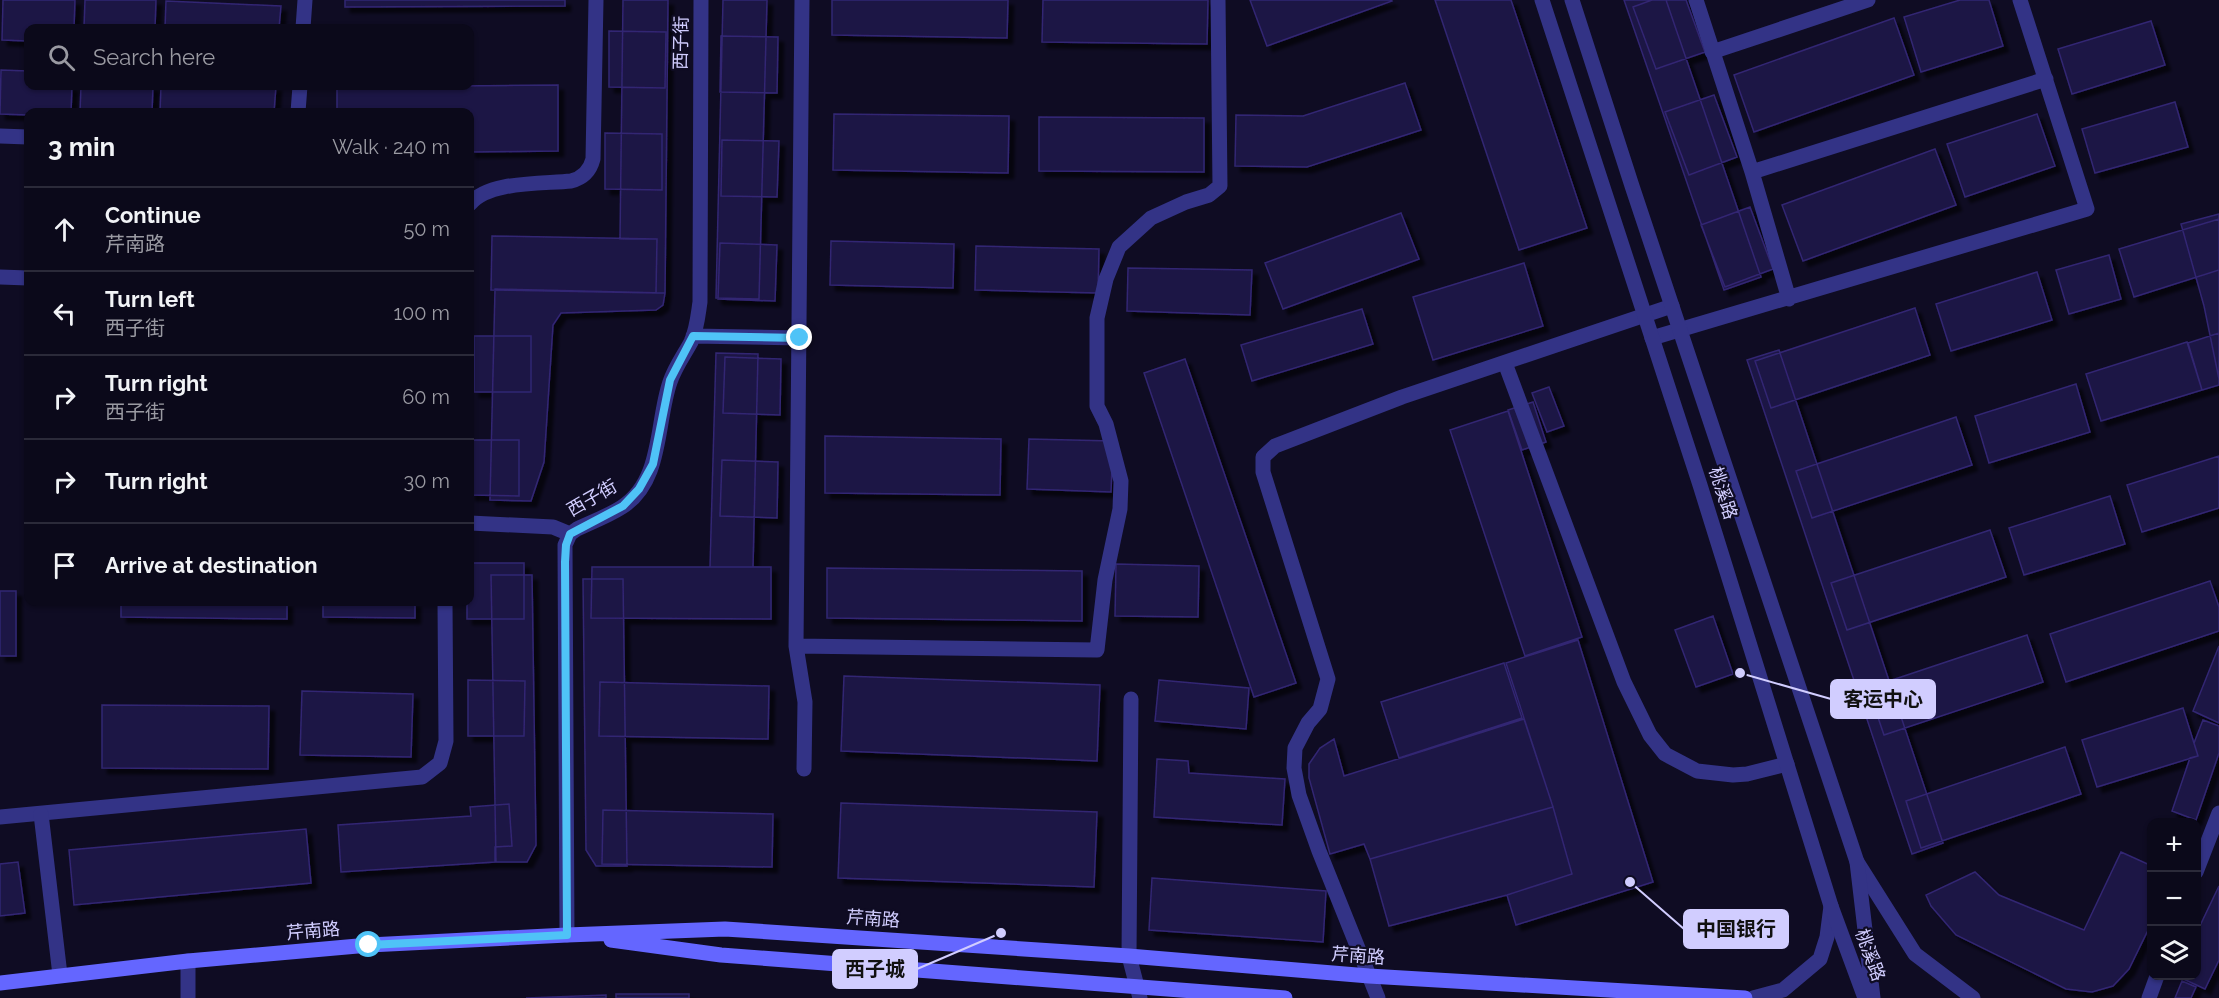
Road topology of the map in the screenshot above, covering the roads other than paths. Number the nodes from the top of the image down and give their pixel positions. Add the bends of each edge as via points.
1 (304, 0) edge
2 (596, 0) edge
3 (701, 0) edge
4 (802, 0) edge
5 (1218, 0) edge
6 (1542, 0) edge
7 (1572, 0) edge
8 (1696, 0) edge
9 (1868, 0) edge
10 (2020, 0) edge
11 (303, 24) edge
12 (1712, 52) junction
13 (2046, 79) junction
14 (300, 90) edge
15 (298, 108) edge
16 (0, 136) edge
17 (24, 137) edge
18 (1752, 172) junction
19 (474, 198) edge
20 (0, 277) edge
21 (24, 278) edge
22 (1790, 299) junction
23 (1672, 306) junction
24 (1645, 316) junction
25 (1680, 330) junction
26 (693, 336) junction
27 (800, 338) junction
28 (1652, 338) junction
29 (1505, 363) junction
30 (474, 524) edge
31 (570, 534) junction
32 (445, 606) edge
33 (796, 646) junction
34 (1131, 699) dead end
35 (1787, 764) junction
36 (804, 769) dead end
37 (2219, 813) edge
38 (41, 814) junction
39 (0, 817) edge
40 (2201, 859) edge
41 (1857, 862) junction
42 (1831, 906) junction
43 (567, 935) junction
44 (1129, 956) junction
45 (188, 961) junction
46 (60, 975) junction
47 (1369, 976) junction
48 (2155, 980) edge
49 (0, 983) edge
50 (1138, 992) edge
51 (188, 998) edge
52 (1285, 998) edge
53 (1378, 998) edge
54 (1745, 998) edge
55 (1754, 998) edge
56 (1865, 998) edge
57 (1873, 998) edge
58 (1973, 998) edge
59 (2149, 998) edge

1 - 11 street
2 - 19 street via 591,167 579,179 495,188
3 - 26 street, 西子街 via 700,302
4 - 27 street
5 - 33 street via 1220,186 1209,195 1151,218 1119,247 1097,318 1097,406 1106,424 1121,481 1097,650
6 - 24 street, 桃溪路
7 - 23 street, 桃溪路
8 - 12 street
9 - 12 street
10 - 13 street
12 - 18 street
13 - 18 street
13 - 22 street via 2087,209
14 - 15 street
16 - 17 street
18 - 22 street
20 - 21 street
22 - 25 street
23 - 24 street
23 - 25 street, 桃溪路
24 - 28 street, 桃溪路
24 - 29 street
25 - 28 street
25 - 41 street, 桃溪路
26 - 27 street
26 - 31 street, 西子街 via 670,380 653,464 639,489 623,506
27 - 33 street
28 - 35 street, 桃溪路
29 - 35 street via 1624,682 1650,735 1665,754 1697,771 1747,774
29 - 47 street via 1275,446 1263,457 1263,472 1328,679 1320,709 1295,748 1299,795
30 - 31 street via 553,527
31 - 43 street, 西子街 via 565,562
32 - 38 street via 446,741 440,763 422,777
33 - 36 street via 806,702
34 - 44 street
35 - 42 street, 桃溪路
37 - 40 street
38 - 39 street
38 - 46 street
41 - 57 street, 桃溪路
41 - 58 street, 桃溪路 via 1915,954
42 - 55 street via 1820,959 1783,990
42 - 56 street, 桃溪路
43 - 44 main road, 芹南路 via 725,929
43 - 45 main road, 芹南路 via 369,945
43 - 50 main road via 721,955
44 - 47 main road, 芹南路
44 - 50 street
45 - 46 main road, 芹南路
45 - 51 street
46 - 49 main road, 芹南路
47 - 53 street
47 - 54 main road, 芹南路
48 - 59 street
50 - 52 main road

